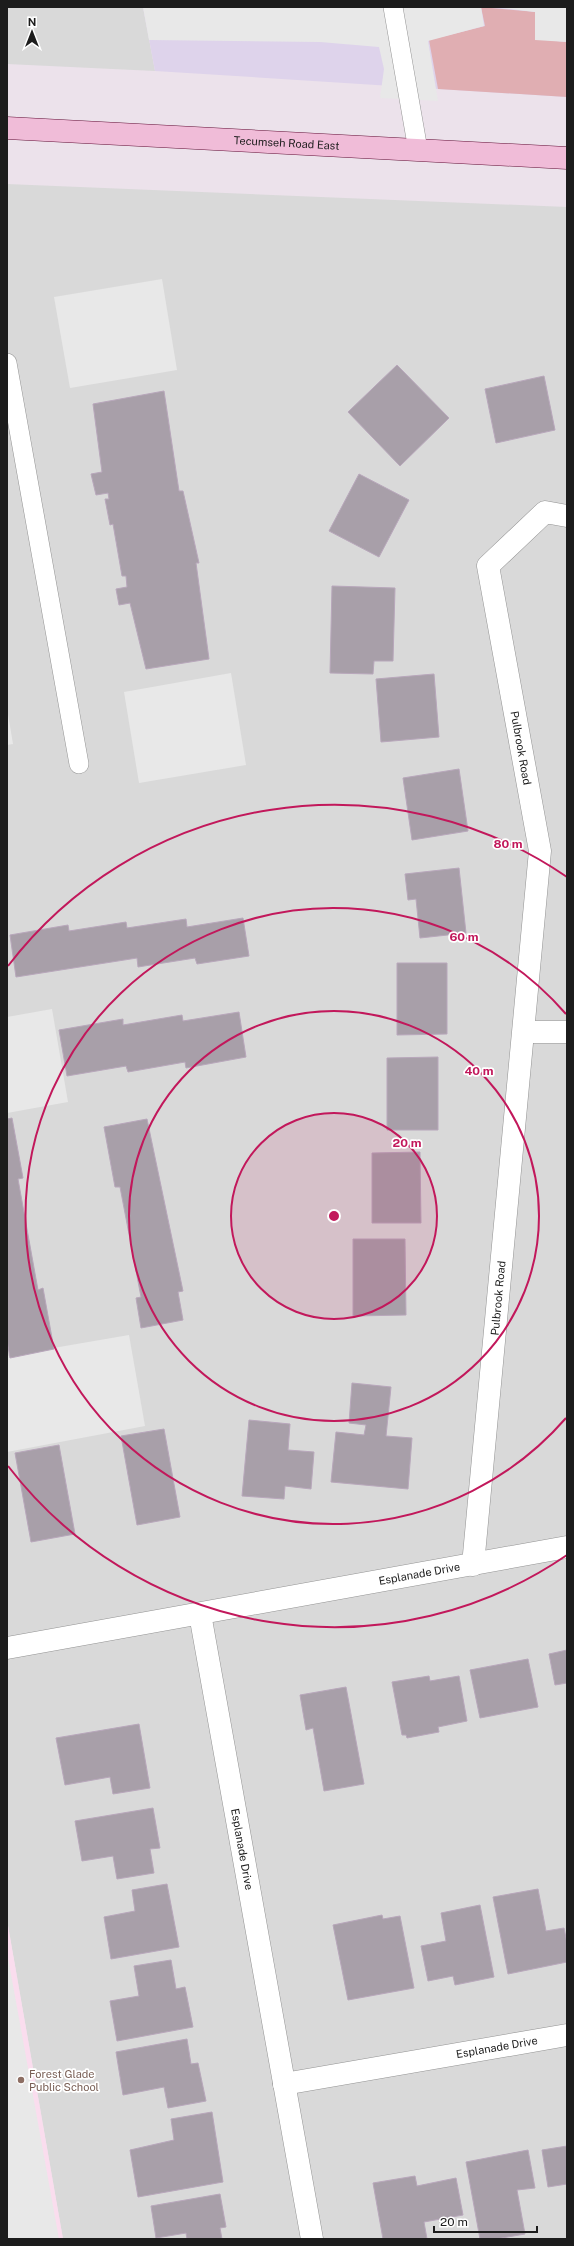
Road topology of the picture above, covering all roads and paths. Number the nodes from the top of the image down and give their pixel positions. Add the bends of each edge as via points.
1 (393, 7) edge
2 (7, 128) edge
3 (418, 150) junction
4 (567, 158) edge
5 (7, 363) edge
6 (567, 516) edge
7 (80, 764) dead end
8 (524, 1032) junction
9 (567, 1032) edge
10 (567, 1547) edge
11 (473, 1564) junction
12 (200, 1614) junction
13 (7, 1648) edge
14 (567, 2035) edge
15 (284, 2084) junction
16 (312, 2239) edge

1 - 3 lane
2 - 3 main road, Tecumseh Road East
3 - 4 main road, Tecumseh Road East
5 - 7 lane
6 - 8 street, Pulbrook Road via 545,512 488,566 540,851
8 - 9 street
8 - 11 street, Pulbrook Road
10 - 11 street, Esplanade Drive
11 - 12 street, Esplanade Drive
12 - 13 street, Esplanade Drive
12 - 15 street, Esplanade Drive
14 - 15 street, Esplanade Drive
15 - 16 street, Esplanade Drive

